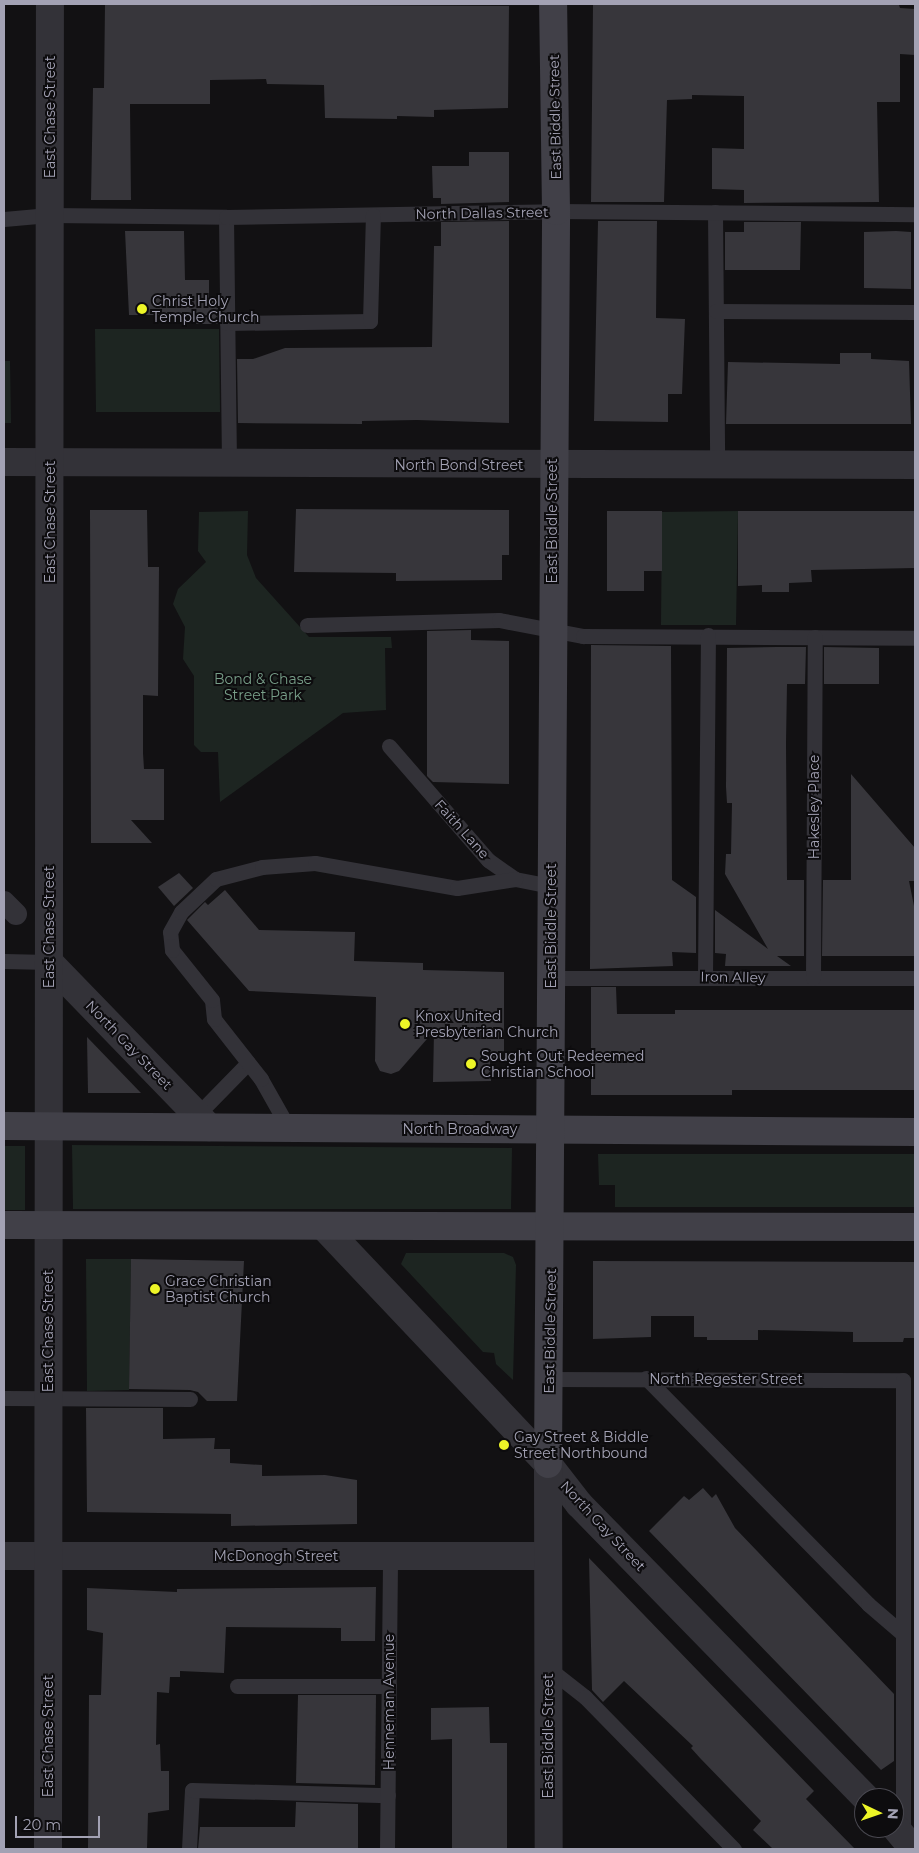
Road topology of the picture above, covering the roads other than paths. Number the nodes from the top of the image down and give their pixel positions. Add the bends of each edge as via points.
1 (50, 4) edge
2 (553, 4) edge
3 (556, 211) junction
4 (715, 212) junction
5 (915, 214) edge
6 (49, 215) junction
7 (373, 216) junction
8 (226, 217) junction
9 (4, 219) edge
10 (716, 311) junction
11 (915, 312) edge
12 (228, 324) junction
13 (4, 462) edge
14 (50, 462) junction
15 (229, 464) junction
16 (717, 464) junction
17 (552, 466) junction
18 (915, 466) edge
19 (307, 625) dead end
20 (551, 629) junction
21 (708, 635) junction
22 (815, 637) junction
23 (915, 638) edge
24 (389, 746) dead end
25 (515, 879) junction
26 (551, 886) junction
27 (4, 962) edge
28 (49, 962) junction
29 (705, 976) junction
30 (551, 978) junction
31 (813, 978) junction
32 (915, 978) edge
33 (248, 1063) junction
34 (203, 1121) junction
35 (4, 1126) edge
36 (46, 1126) junction
37 (288, 1128) junction
38 (551, 1130) junction
39 (915, 1132) edge
40 (4, 1226) edge
41 (47, 1226) junction
42 (324, 1227) junction
43 (551, 1227) junction
44 (915, 1227) edge
45 (646, 1378) junction
46 (549, 1379) junction
47 (4, 1398) edge
48 (48, 1398) junction
49 (190, 1398) dead end
50 (548, 1464) junction
51 (390, 1555) junction
52 (4, 1556) edge
53 (548, 1556) junction
54 (49, 1557) junction
55 (903, 1634) junction
56 (548, 1668) junction
57 (237, 1686) dead end
58 (389, 1686) junction
59 (856, 1788) edge
60 (903, 1788) edge
61 (388, 1795) junction
62 (48, 1849) edge
63 (190, 1849) edge
64 (387, 1849) edge
65 (549, 1849) edge
66 (734, 1849) edge

1 - 6 street, East Chase Street
2 - 3 main road, East Biddle Street
3 - 4 lane, North Dallas Street
3 - 7 lane, North Dallas Street
3 - 17 main road, East Biddle Street
4 - 5 lane, North Dallas Street
4 - 10 lane
6 - 8 lane, North Dallas Street
6 - 9 lane, North Dallas Street
6 - 14 street, East Chase Street
7 - 8 lane, North Dallas Street
7 - 12 lane via 370,321
8 - 12 lane
10 - 11 lane
10 - 16 lane
12 - 15 lane
13 - 14 street, North Bond Street
14 - 15 street, North Bond Street
14 - 28 street, East Chase Street
15 - 17 street, North Bond Street
16 - 17 street, North Bond Street
16 - 18 street, North Bond Street
17 - 20 main road, East Biddle Street
19 - 20 lane via 499,620
20 - 21 lane via 583,636
20 - 26 main road, East Biddle Street
21 - 22 lane
21 - 29 lane
22 - 23 lane
22 - 31 lane, Hakesley Place
24 - 25 lane, Faith Lane via 488,860
25 - 26 lane, Faith Lane
25 - 33 lane via 457,888 315,863 262,868 216,879 182,912 170,932 172,950 212,1000 214,1019
26 - 30 main road, East Biddle Street
27 - 28 lane
28 - 34 street, North Gay Street
28 - 36 street, East Chase Street via 50,1093
29 - 30 lane, Iron Alley
29 - 31 lane, Iron Alley
30 - 38 main road, East Biddle Street
31 - 32 lane, Iron Alley
33 - 34 lane
33 - 37 lane
34 - 36 main road, North Broadway
34 - 37 main road, North Broadway
35 - 36 main road, North Broadway
36 - 41 street, East Chase Street
37 - 38 main road, North Broadway
38 - 39 main road, North Broadway
38 - 43 main road, East Biddle Street
40 - 41 main road
41 - 42 main road
41 - 48 street, East Chase Street
42 - 43 main road
42 - 50 street, North Gay Street
43 - 44 main road
43 - 46 main road, East Biddle Street
45 - 46 lane, North Regester Street
45 - 55 lane via 868,1604
45 - 55 lane, North Regester Street via 903,1380
46 - 50 main road, East Biddle Street
47 - 48 lane
48 - 49 lane
48 - 54 street, East Chase Street
50 - 53 street, East Biddle Street
50 - 59 street, North Gay Street via 579,1504
51 - 53 street, McDonogh Street
51 - 54 street, McDonogh Street
51 - 58 lane, Henneman Avenue
52 - 54 street, McDonogh Street
53 - 56 street, East Biddle Street
54 - 62 street, East Chase Street
55 - 60 lane
56 - 65 street, East Biddle Street
56 - 66 lane via 585,1697
57 - 58 lane
58 - 61 lane, Henneman Avenue
61 - 63 lane via 192,1790
61 - 64 lane, Henneman Avenue

